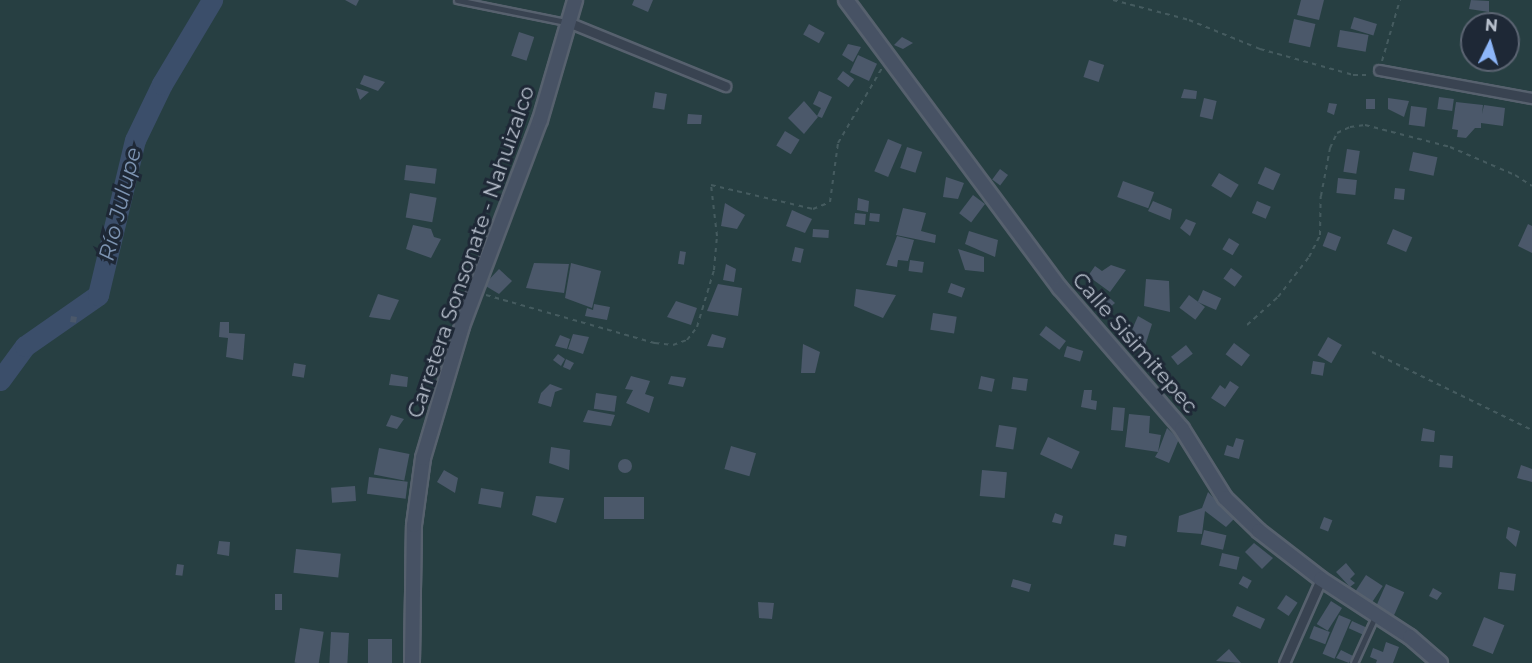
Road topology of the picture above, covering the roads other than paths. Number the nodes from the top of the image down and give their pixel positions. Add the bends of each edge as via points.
1 (457, 0) edge
2 (575, 0) edge
3 (846, 0) edge
4 (568, 22) junction
5 (1379, 70) road end
6 (725, 86) dead end
7 (1532, 98) edge
8 (1321, 579) junction
9 (1376, 615) junction
10 (412, 663) edge
11 (1284, 663) edge
12 (1354, 663) edge
13 (1440, 663) edge

1 - 4 lane
2 - 4 street, Carretera Sonsonate - Nahuizalco
3 - 8 street, Calle Sisimitepec via 1060,288 1182,429 1225,498 1259,531
4 - 6 street
4 - 10 street, Carretera Sonsonate - Nahuizalco via 540,120 474,292 417,488
5 - 7 street
8 - 9 street, Calle Sisimitepec
8 - 11 street
9 - 12 lane
9 - 13 street, Calle Sisimitepec

